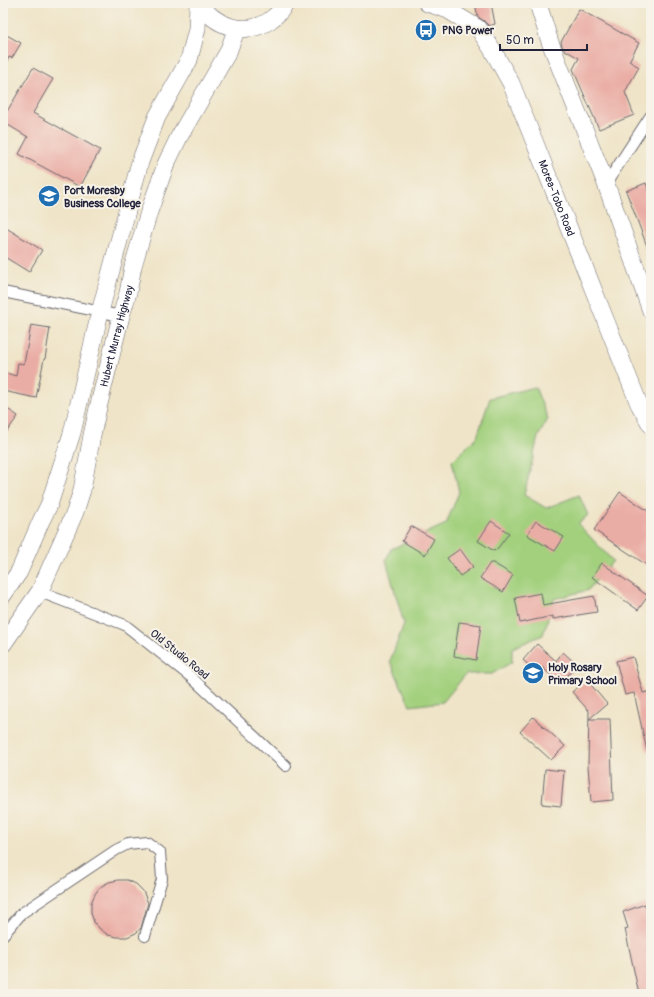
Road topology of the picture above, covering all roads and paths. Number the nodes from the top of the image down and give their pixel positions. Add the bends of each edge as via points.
1 (199, 3) edge
2 (427, 3) edge
3 (289, 4) edge
4 (538, 4) edge
5 (237, 28) junction
6 (651, 115) edge
7 (606, 184) junction
8 (3, 292) edge
9 (651, 311) edge
10 (100, 312) junction
11 (121, 316) junction
12 (651, 425) edge
13 (40, 591) junction
14 (3, 595) edge
15 (3, 644) edge
16 (286, 766) dead end
17 (3, 935) edge
18 (145, 936) dead end

1 - 5 highway via 214,20
1 - 10 highway, Hubert Murray Highway via 197,28 189,60 157,117 140,162
2 - 12 highway, Morea-Tobo Road via 448,10 479,29 511,83 639,404
3 - 5 highway via 263,24
4 - 7 highway via 550,42
5 - 11 highway, Hubert Murray Highway via 228,52 166,164 133,266
6 - 7 street
7 - 9 highway
8 - 10 street
10 - 11 street
10 - 14 highway, Hubert Murray Highway via 72,434 50,505 19,572
11 - 13 highway, Hubert Murray Highway via 92,435 82,490
13 - 15 highway, Hubert Murray Highway
13 - 16 street, Old Studio Road via 125,625 191,677
17 - 18 street via 22,913 116,850 128,844 147,842 160,852 162,879

